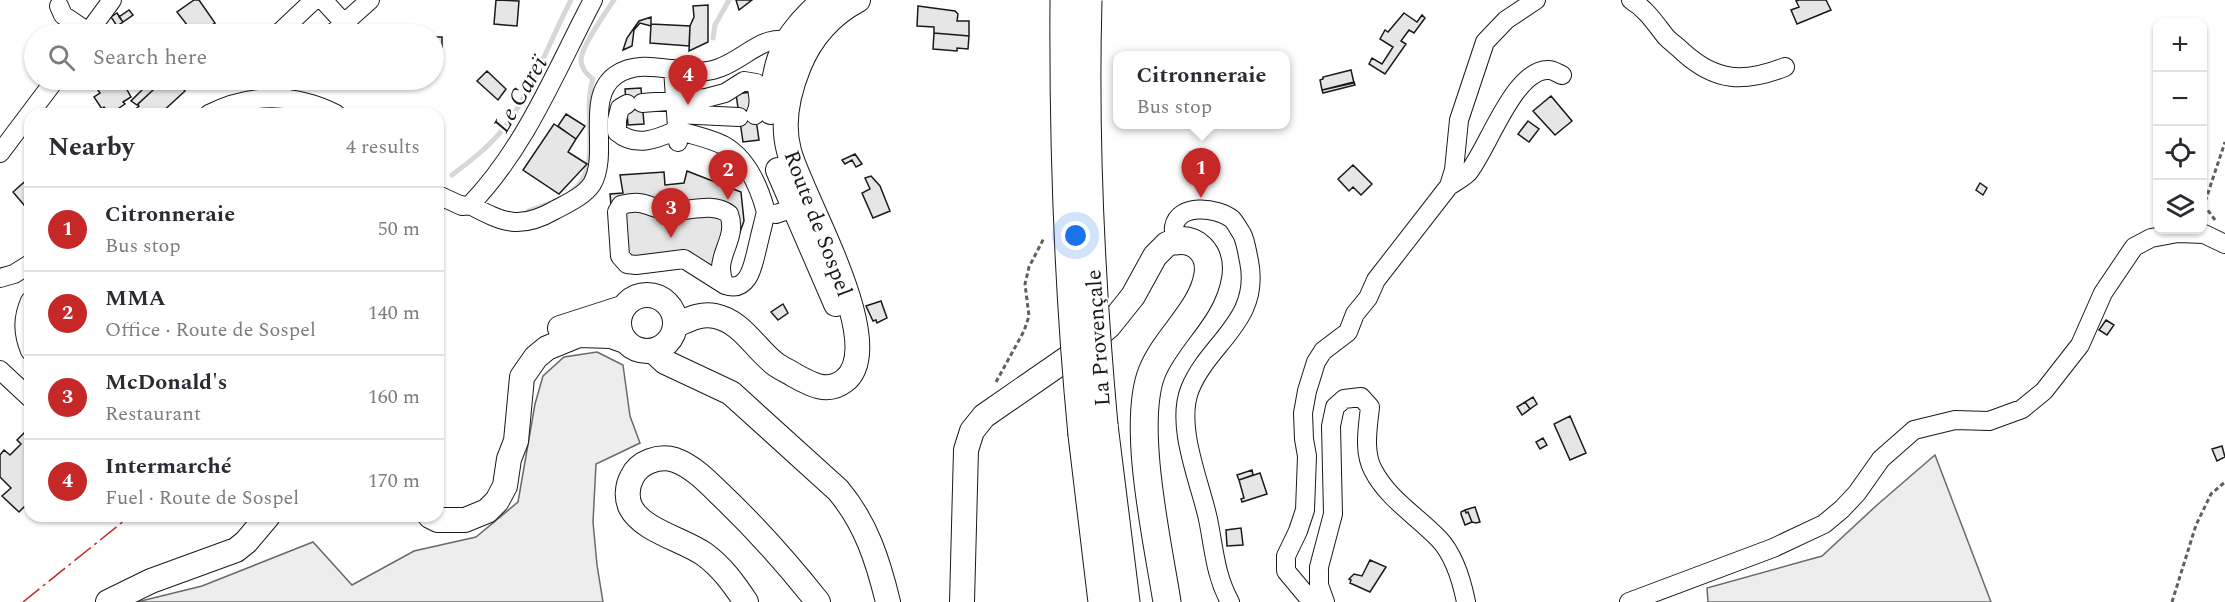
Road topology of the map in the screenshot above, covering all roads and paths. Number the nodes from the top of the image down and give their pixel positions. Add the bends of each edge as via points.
1 (112, 0) edge
2 (314, 0) edge
3 (323, 0) edge
4 (370, 0) edge
5 (593, 0) edge
6 (822, 0) edge
7 (858, 0) edge
8 (1064, 0) edge
9 (1088, 0) edge
10 (1536, 0) edge
11 (1631, 0) edge
12 (59, 6) dead end
13 (75, 24) edge
14 (94, 24) edge
15 (289, 24) edge
16 (335, 24) edge
17 (344, 24) edge
18 (788, 43) junction
19 (1785, 67) dead end
20 (673, 69) junction
21 (1562, 75) dead end
22 (47, 90) edge
23 (282, 90) edge
24 (280, 98) junction
25 (34, 108) edge
26 (225, 108) edge
27 (322, 108) edge
28 (24, 121) edge
29 (677, 122) junction
30 (2225, 142) edge
31 (0, 153) edge
32 (1449, 186) junction
33 (444, 198) edge
34 (470, 205) junction
35 (793, 207) junction
36 (766, 212) junction
37 (2219, 225) dead end
38 (1044, 238) dead end
39 (1176, 241) junction
40 (2225, 244) edge
41 (838, 266) junction
42 (24, 268) edge
43 (0, 278) edge
44 (725, 285) junction
45 (667, 302) junction
46 (622, 309) junction
47 (855, 330) junction
48 (674, 331) junction
49 (625, 341) junction
50 (653, 351) junction
51 (683, 370) junction
52 (1, 373) edge
53 (797, 376) junction
54 (24, 393) edge
55 (994, 408) junction
56 (1093, 430) junction
57 (510, 459) junction
58 (2225, 482) edge
59 (444, 520) edge
60 (263, 522) edge
61 (108, 602) edge
62 (746, 602) edge
63 (818, 602) edge
64 (888, 602) edge
65 (962, 602) edge
66 (1102, 602) edge
67 (1126, 602) edge
68 (1167, 602) edge
69 (1230, 602) edge
70 (1318, 602) edge
71 (1324, 602) edge
72 (1466, 602) edge
73 (1629, 602) edge
74 (2172, 602) edge

1 - 14 street
2 - 15 street
3 - 16 street
4 - 17 street
5 - 34 street via 537,111 491,181
6 - 18 main road, Route de Sospel
7 - 18 main road, Route de Sospel via 828,22
8 - 56 highway, La Provençale, bridge via 1064,135 1072,311
9 - 56 highway, La Provençale, bridge via 1086,122 1096,335
10 - 32 street via 1506,20 1485,42 1459,120
11 - 19 street via 1694,63 1711,73 1749,77
12 - 13 street
18 - 20 street via 718,69
18 - 35 main road, Route de Sospel via 772,91 771,120 777,166
18 - 41 main road, Route de Sospel via 788,150
20 - 29 street
20 - 34 street via 631,68 606,84 600,101 599,167 592,184 581,196 529,222 496,219
21 - 32 street via 1549,70 1525,80 1467,174
22 - 25 street
23 - 24 street
24 - 26 street via 250,99
24 - 27 street
28 - 31 street
29 - 29 street via 634,104 620,108 616,120 617,132 635,142 657,139
29 - 29 street via 706,99 744,81 756,83 759,108 747,116
29 - 36 street via 734,153 754,179
30 - 37 path via 2204,205
32 - 70 street via 1376,280 1348,332 1323,351 1316,362 1303,412 1307,456 1305,510 1286,556 1286,571 1306,595
33 - 34 street via 462,206
35 - 36 street via 776,214
35 - 41 street via 801,208 826,260
35 - 47 main road, Route de Sospel via 837,306
36 - 44 street via 753,271 741,285
38 - 55 path via 1025,284 1029,316 994,389
39 - 55 main road via 1155,256 1133,296 1109,326
39 - 68 highway via 1190,241 1198,246 1208,260 1209,272 1194,308 1155,365 1145,400 1147,470
39 - 69 street via 1174,228 1178,218 1188,211 1217,211 1233,219 1245,240 1250,266 1250,294 1226,339 1189,390 1186,417 1189,452 1208,518 1215,566
40 - 73 street via 2204,234 2178,233 2151,238 2134,247 2103,293 2080,345 2044,391 2022,409 1989,421 1955,420 1914,430 1881,459 1850,501 1824,524 1773,548
41 - 47 main road, Route de Sospel
42 - 43 street
44 - 44 street via 720,266 732,232 729,214 717,208 672,211 648,203 621,205 620,256 627,264 684,260
45 - 46 main road via 648,294 629,301
45 - 48 main road via 675,317
45 - 53 main road via 708,300 733,308 765,333
46 - 49 main road via 619,325
46 - 57 main road via 541,335 515,361 509,375 504,441
47 - 53 main road, Route de Sospel via 857,356 850,376 844,381 818,387
48 - 50 main road via 668,343
48 - 51 main road
48 - 53 main road, Route de Sospel via 698,315 728,320 775,364
49 - 50 main road via 633,348
49 - 57 main road via 611,336 579,335 547,348 536,357 522,377 516,441
50 - 51 main road
51 - 64 main road via 731,393 838,490 867,533
52 - 54 street
55 - 65 main road via 972,431 966,450
56 - 66 highway, La Provençale
56 - 67 highway, La Provençale
57 - 59 main road via 505,486 487,511 465,520
58 - 74 path via 2211,494 2196,525
60 - 61 main road via 236,550 151,581
62 - 63 main road via 712,560 642,521 635,513 628,492 630,479 640,466 666,459 683,464 700,476 764,537
71 - 72 street via 1319,567 1333,514 1331,426 1335,407 1344,399 1361,397 1370,407 1367,445 1372,469 1394,498 1441,541 1456,569

